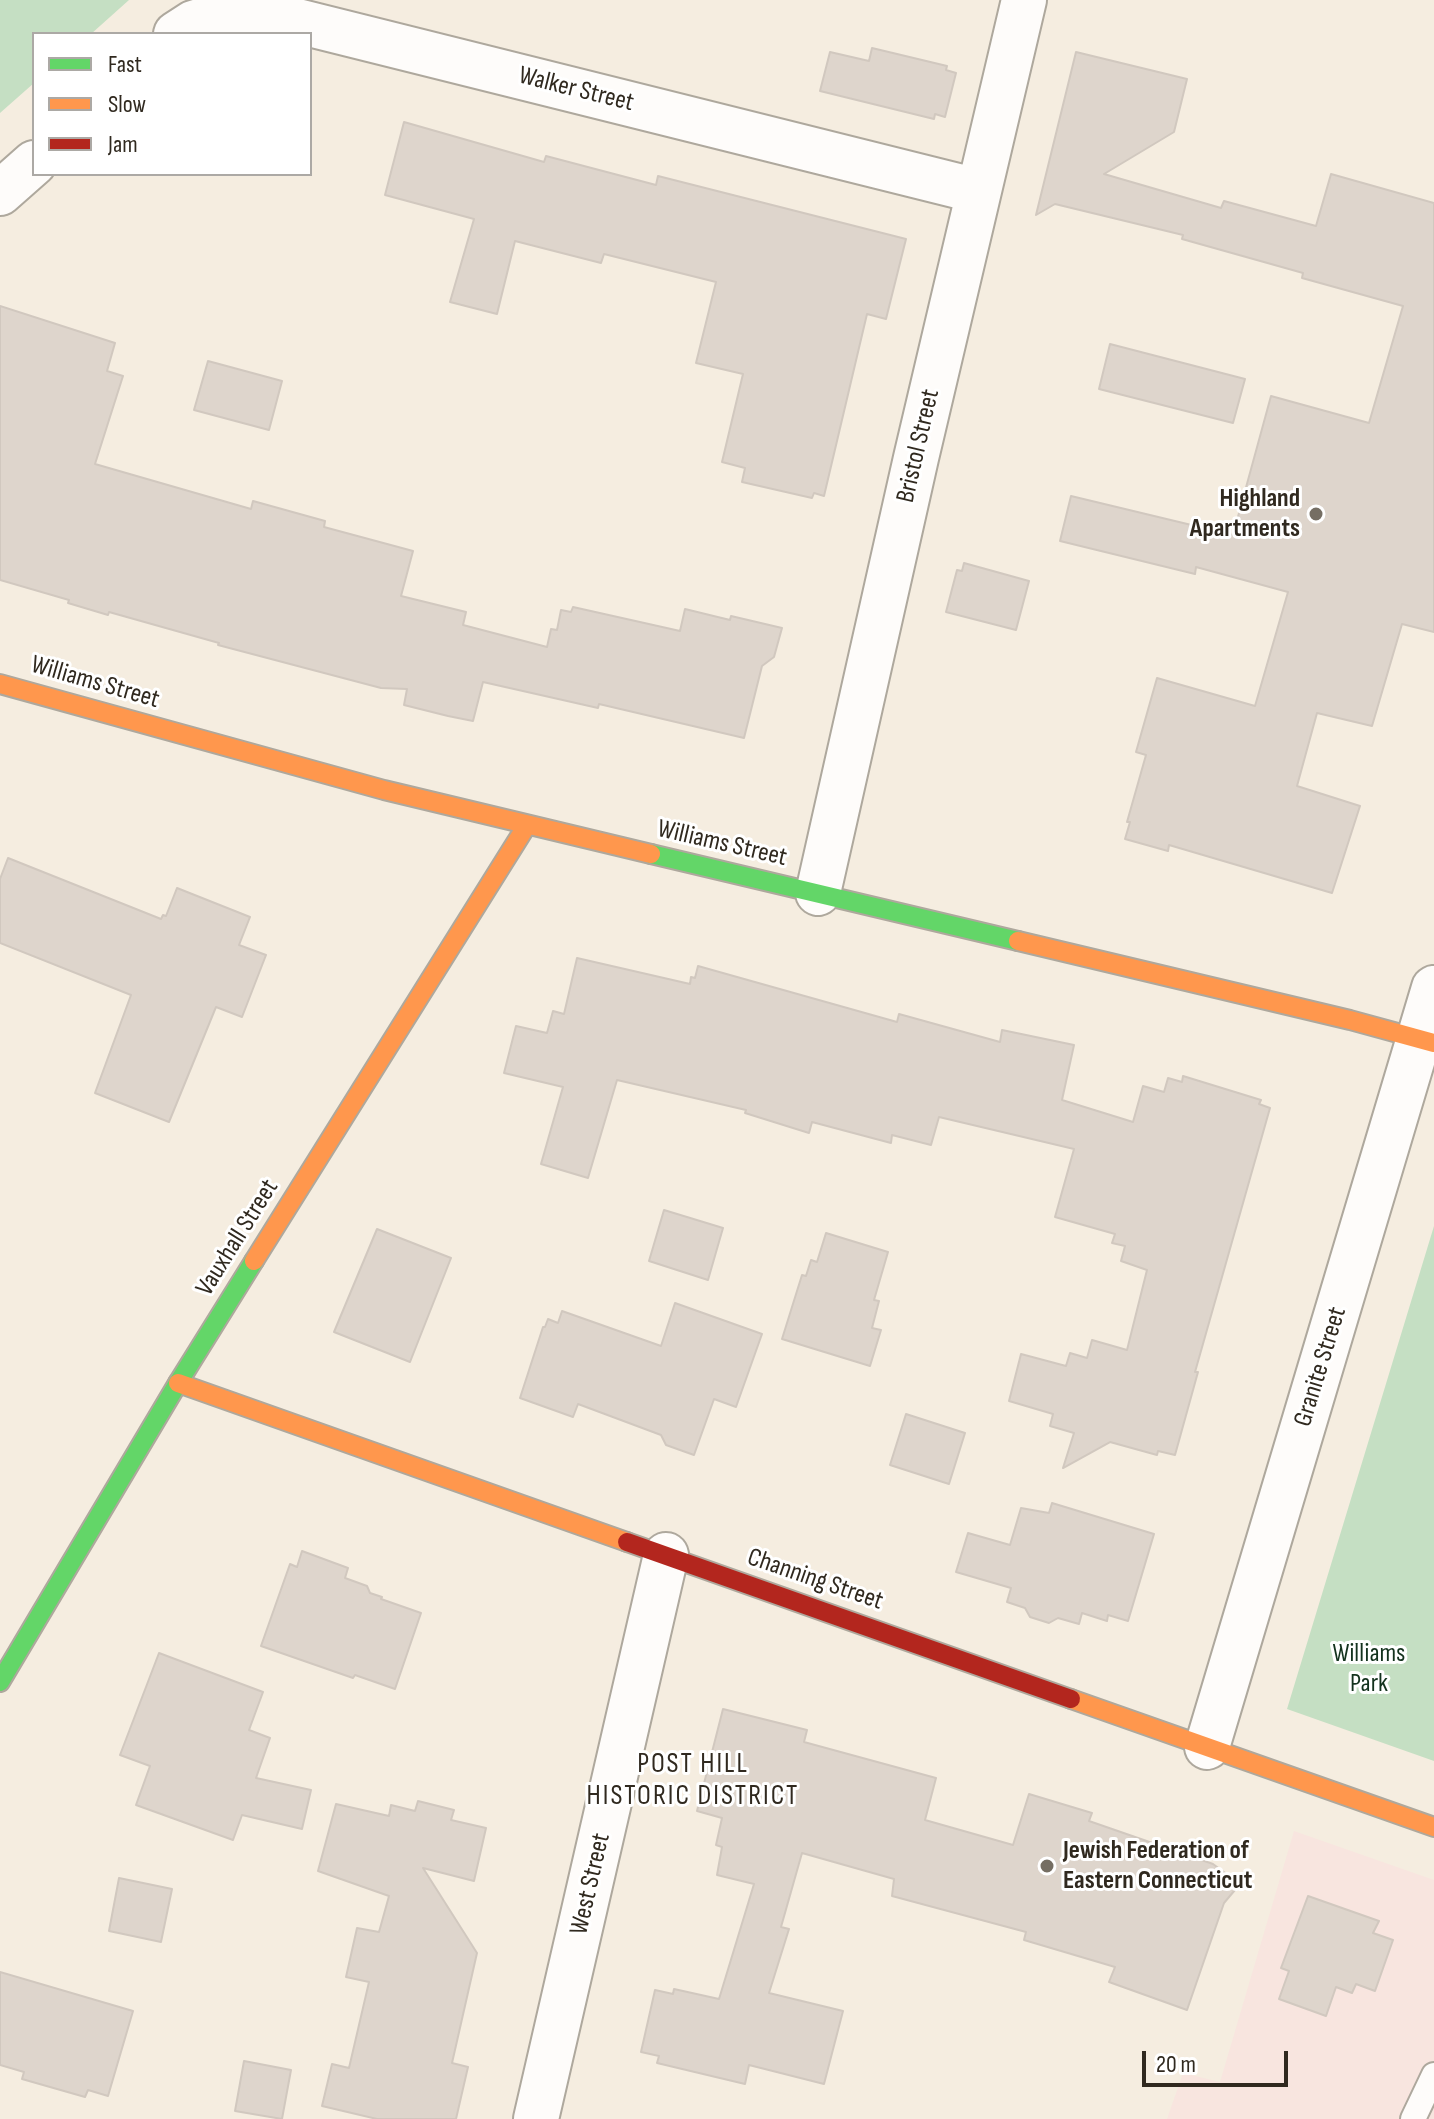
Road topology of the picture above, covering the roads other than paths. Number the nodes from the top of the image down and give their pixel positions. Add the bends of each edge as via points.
1 (1024, 0) edge
2 (179, 32) edge
3 (32, 165) edge
4 (978, 191) junction
5 (0, 193) edge
6 (0, 684) edge
7 (527, 825) junction
8 (818, 893) junction
9 (1434, 988) edge
10 (1427, 1041) edge
11 (178, 1383) junction
12 (666, 1555) junction
13 (0, 1682) edge
14 (1207, 1747) junction
15 (1434, 1827) edge
16 (1434, 2075) edge
17 (536, 2119) edge
18 (1413, 2119) edge

1 - 4 street, Bristol Street
2 - 4 street, Walker Street via 231,11 269,14
3 - 5 street
4 - 8 street, Bristol Street
6 - 7 street, Williams Street
7 - 8 street, Williams Street
7 - 11 street, Vauxhall Street
8 - 10 street, Williams Street
9 - 10 street, Granite Street
10 - 14 street, Granite Street
11 - 12 street, Channing Street
11 - 13 street, Vauxhall Street
12 - 14 street, Channing Street
12 - 17 street, West Street
14 - 15 street, Channing Street
16 - 18 lane

